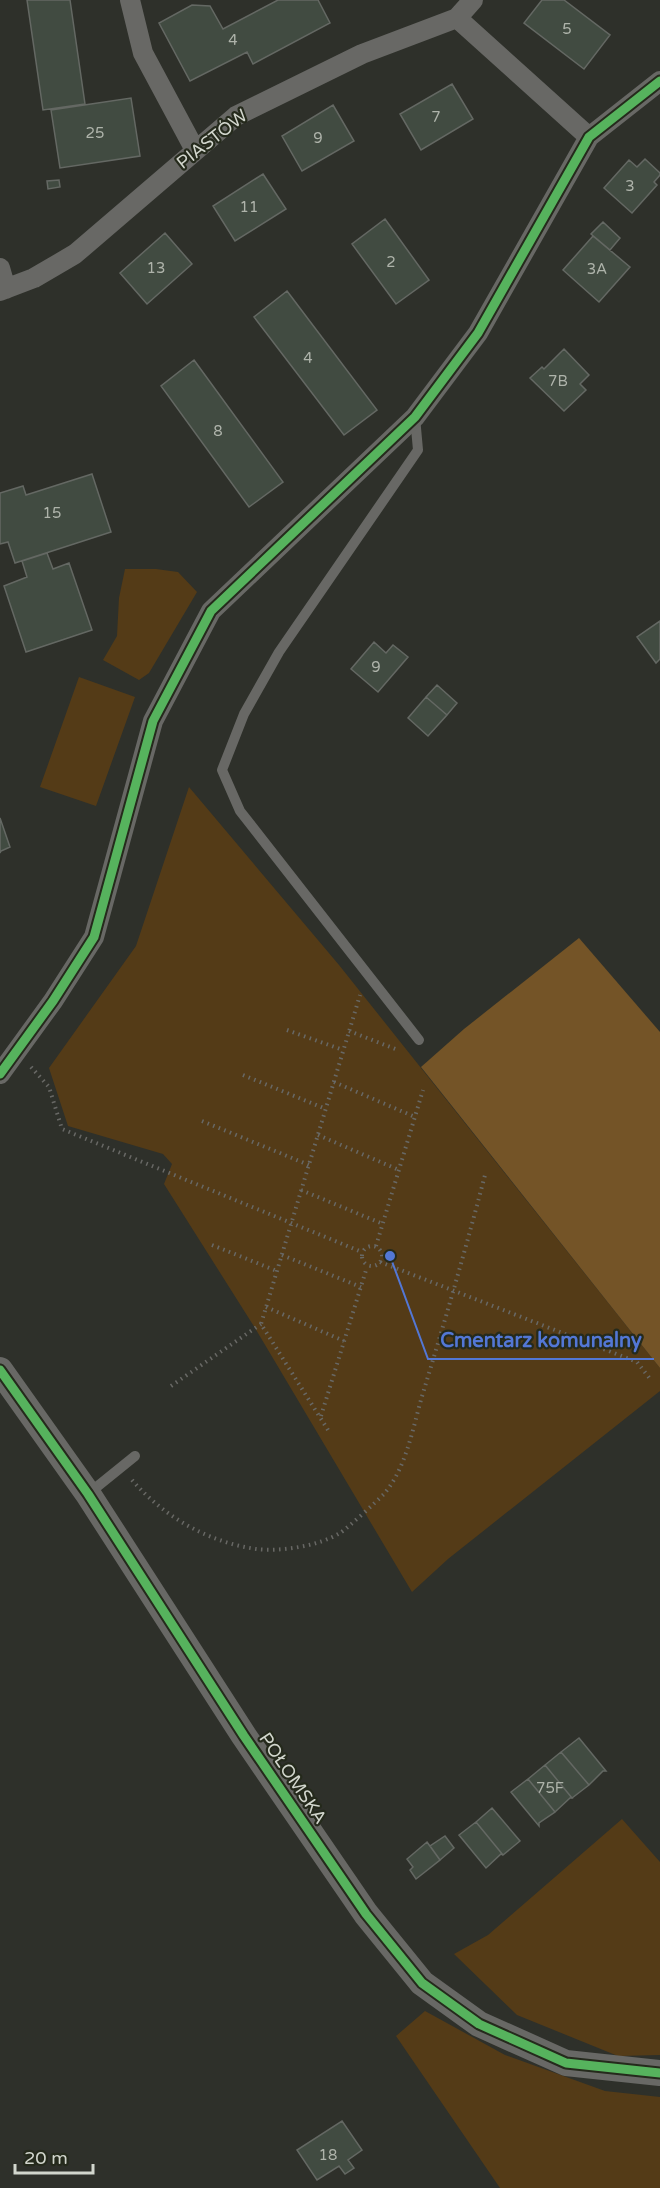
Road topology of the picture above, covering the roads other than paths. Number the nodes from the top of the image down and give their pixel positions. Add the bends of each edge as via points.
1 (130, 0) edge
2 (473, 0) edge
3 (457, 18) junction
4 (660, 81) edge
5 (589, 137) junction
6 (195, 150) junction
7 (0, 268) edge
8 (3, 290) edge
9 (415, 417) junction
10 (420, 1040) dead end
11 (0, 1074) edge
12 (0, 1370) edge
13 (135, 1456) dead end
14 (88, 1494) junction
15 (660, 2073) edge

1 - 6 street via 143,53
2 - 3 street, PIASTÓW
3 - 5 street
3 - 6 street, PIASTÓW via 362,54 236,116
4 - 5 street
5 - 9 street via 478,333
6 - 8 street, PIASTÓW via 75,254 34,278
7 - 8 street
9 - 10 lane via 418,450 279,652 244,714 222,770 240,811
9 - 11 street via 211,611 153,721 94,937
12 - 14 street, POŁOMSKA
13 - 14 lane
14 - 15 street, POŁOMSKA via 244,1736 366,1914 422,1983 479,2024 566,2063

